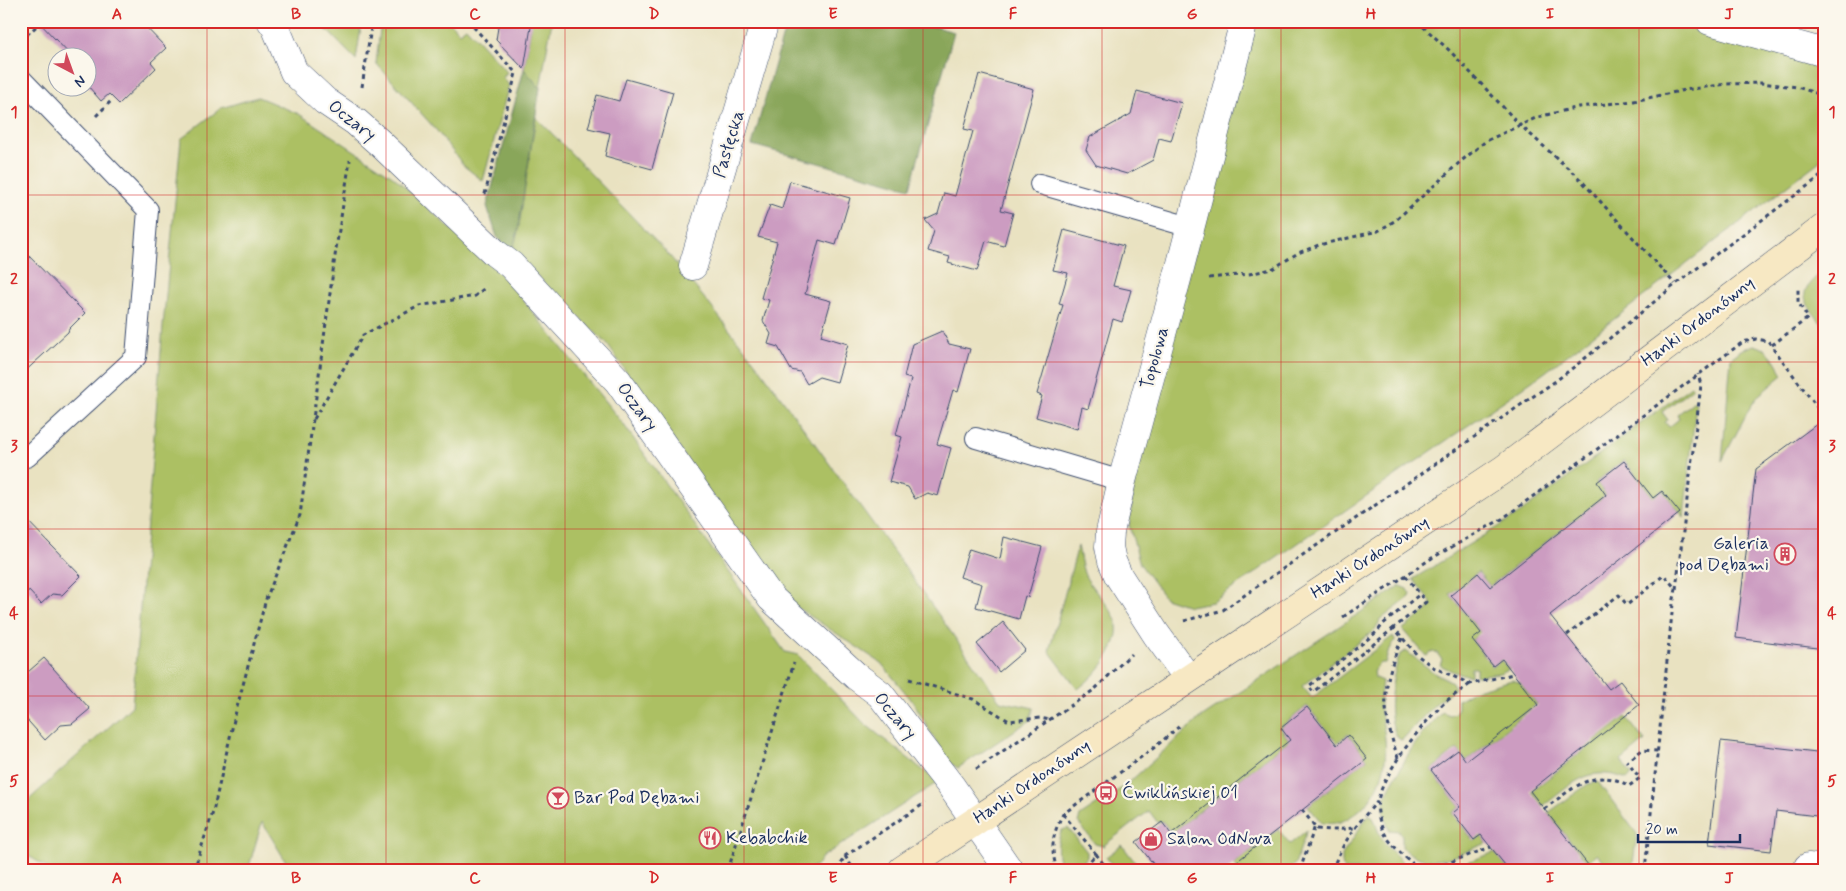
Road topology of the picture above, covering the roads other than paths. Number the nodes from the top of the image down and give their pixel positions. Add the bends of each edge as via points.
1 (271, 21) edge
2 (765, 21) edge
3 (1244, 21) edge
4 (1715, 22) edge
5 (1825, 53) edge
6 (21, 79) edge
7 (1040, 184) dead end
8 (1190, 227) junction
9 (1825, 227) edge
10 (693, 266) dead end
11 (976, 438) dead end
12 (27, 457) dead end
13 (1122, 481) junction
14 (1188, 678) junction
15 (975, 820) junction
16 (902, 870) edge
17 (1008, 870) edge

1 - 15 street, Oczary via 294,72 325,101 381,144 511,266 618,380 771,598 880,694
2 - 10 street, Pasłęcka
3 - 8 street, Topolowa
4 - 5 street
6 - 12 lane via 148,210 136,357
7 - 8 lane
8 - 13 street, Topolowa
9 - 14 street, Hanki Ordonówny via 1504,469
11 - 13 lane
13 - 14 street, Topolowa via 1110,532 1112,561 1156,634
14 - 15 street, Hanki Ordonówny
15 - 16 street, Hanki Ordonówny
15 - 17 street, Oczary

